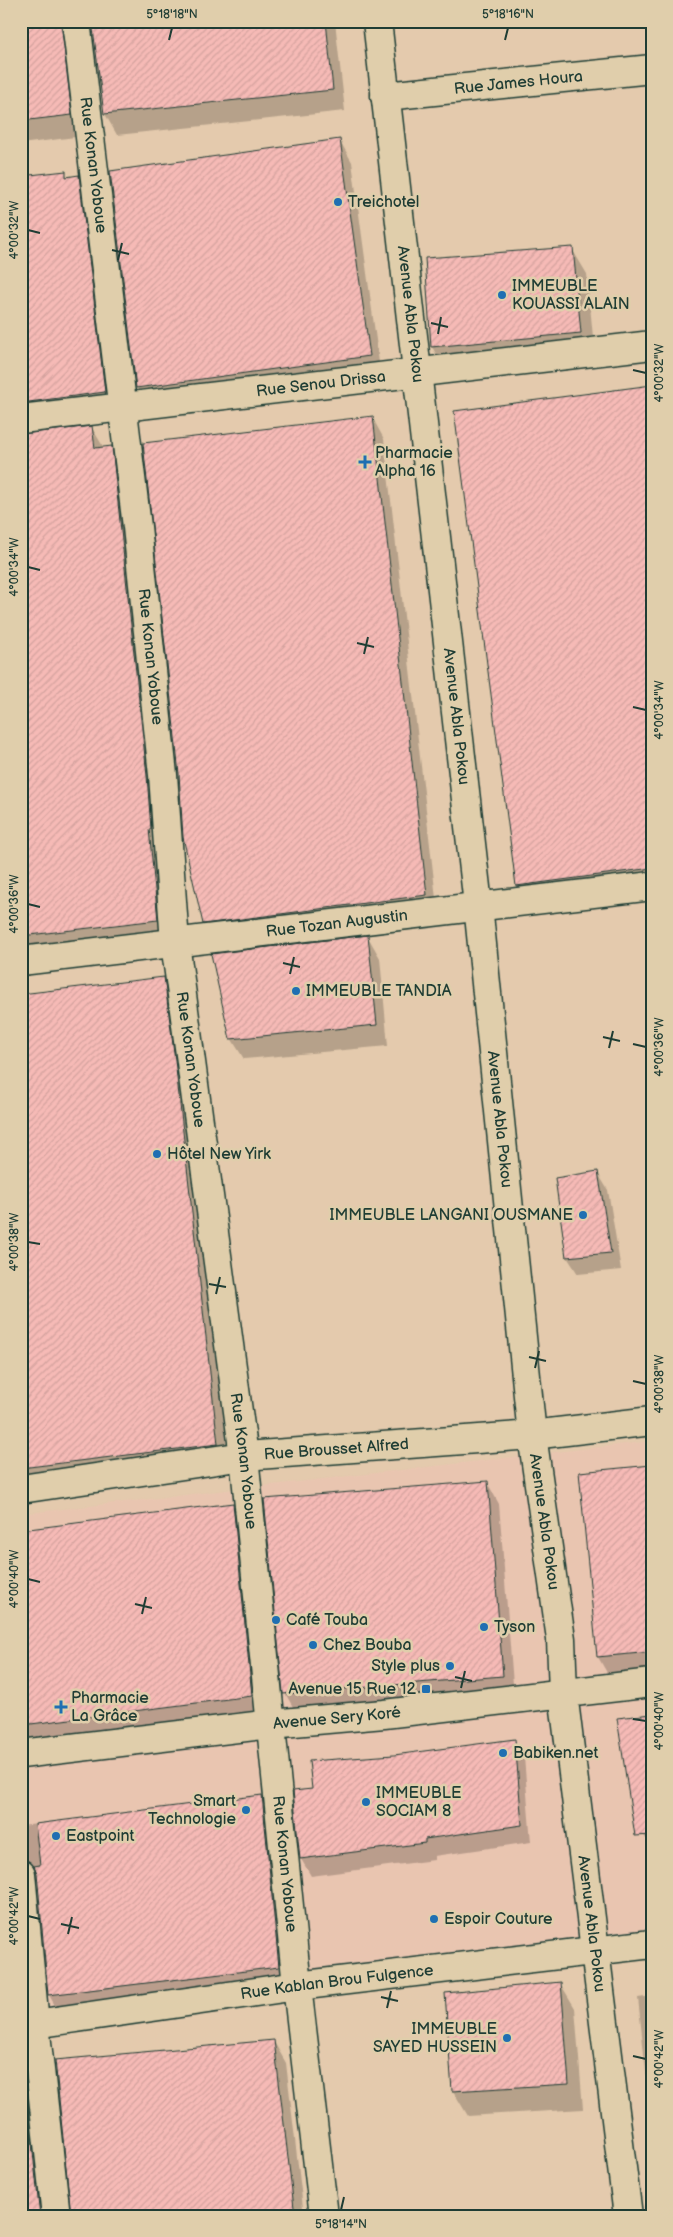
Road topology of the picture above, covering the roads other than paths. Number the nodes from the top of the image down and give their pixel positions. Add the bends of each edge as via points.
1 (76, 21) edge
2 (376, 21) edge
3 (652, 69) edge
4 (385, 96) junction
5 (652, 345) edge
6 (416, 372) junction
7 (124, 408) junction
8 (21, 419) edge
9 (652, 886) edge
10 (478, 905) junction
11 (176, 943) junction
12 (21, 961) edge
13 (652, 1421) edge
14 (532, 1435) junction
15 (244, 1456) junction
16 (21, 1489) edge
17 (652, 1684) edge
18 (564, 1693) junction
19 (271, 1724) junction
20 (21, 1754) edge
21 (21, 1874) edge
22 (652, 1944) edge
23 (594, 1950) junction
24 (297, 1986) junction
25 (28, 2025) edge
26 (56, 2216) edge
27 (324, 2216) edge
28 (628, 2216) edge

1 - 7 street, Rue Konan Yoboue
2 - 4 street, Avenue Abla Pokou
3 - 4 street, Rue James Houra
4 - 6 street, Avenue Abla Pokou
5 - 6 street, Rue Senou Drissa
6 - 7 street, Rue Senou Drissa
6 - 10 street, Avenue Abla Pokou
7 - 8 street, Rue Senou Drissa
7 - 11 street, Rue Konan Yoboue via 163,776
9 - 10 street, Rue Tozan Augustin
10 - 11 street, Rue Tozan Augustin
10 - 14 street, Avenue Abla Pokou
11 - 12 street, Rue Tozan Augustin
11 - 15 street, Rue Konan Yoboue
13 - 14 street, Rue Brousset Alfred
14 - 15 street, Rue Brousset Alfred
14 - 18 street, Avenue Abla Pokou via 561,1639
15 - 16 street, Rue Brousset Alfred
15 - 19 street, Rue Konan Yoboue
17 - 18 street, Avenue Sery Koré
18 - 19 street, Avenue Sery Koré
18 - 23 street, Avenue Abla Pokou
19 - 20 street, Avenue Sery Koré
19 - 24 street, Rue Konan Yoboue
21 - 25 street
22 - 23 street, Rue Kablan Brou Fulgence
23 - 24 street, Rue Kablan Brou Fulgence
23 - 28 street, Avenue Abla Pokou
24 - 25 street, Rue Kablan Brou Fulgence
24 - 27 street, Rue Konan Yoboue
25 - 26 street

